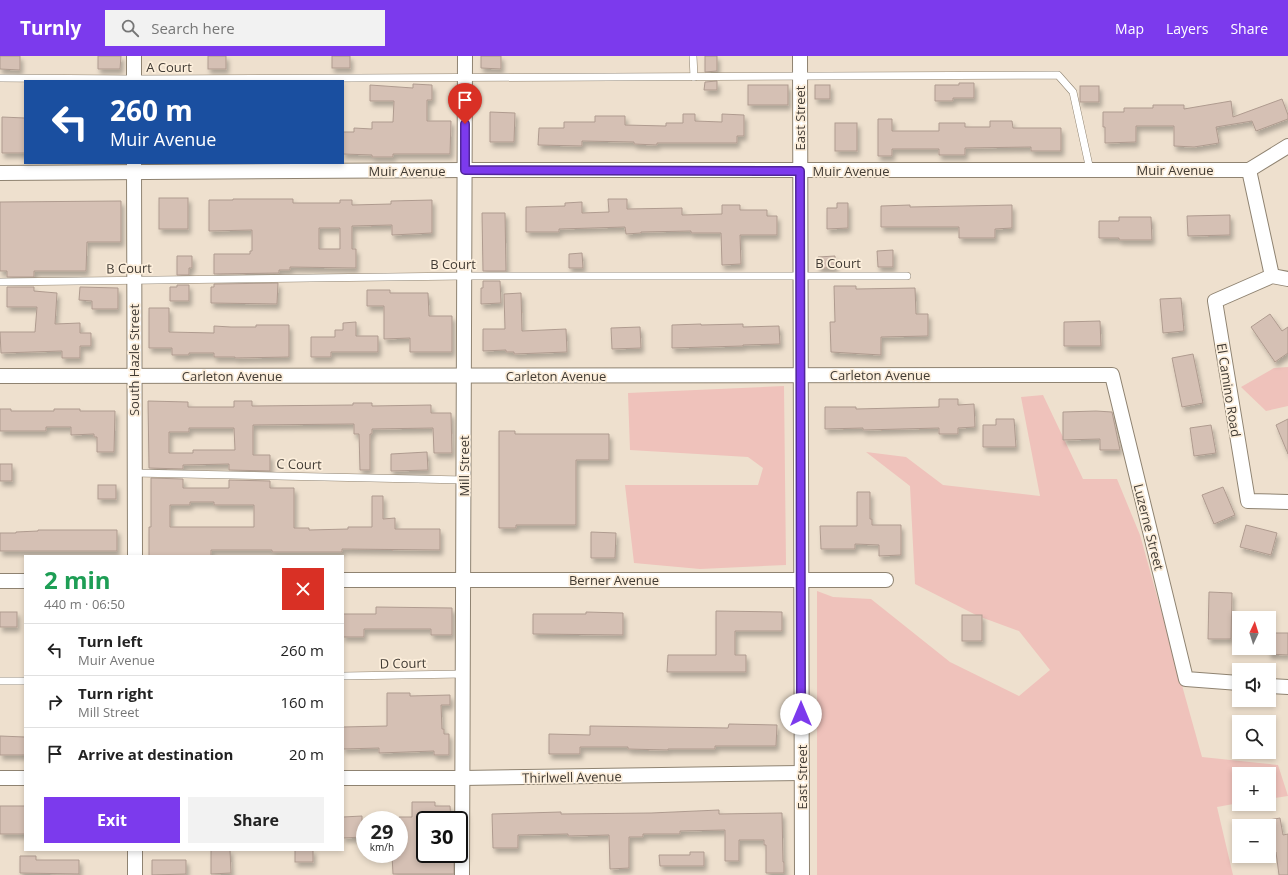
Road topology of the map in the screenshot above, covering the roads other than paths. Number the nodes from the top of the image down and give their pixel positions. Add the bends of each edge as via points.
1 (134, 56) edge
2 (465, 56) edge
3 (693, 56) edge
4 (800, 56) edge
5 (465, 77) junction
6 (694, 77) junction
7 (800, 77) junction
8 (0, 78) edge
9 (134, 80) edge
10 (1288, 146) edge
11 (134, 168) edge
12 (465, 170) junction
13 (1090, 170) junction
14 (1249, 170) junction
15 (800, 171) junction
16 (0, 173) edge
17 (800, 275) junction
18 (464, 276) junction
19 (907, 276) dead end
20 (1272, 276) junction
21 (134, 279) junction
22 (1288, 279) edge
23 (0, 282) edge
24 (800, 375) junction
25 (1112, 375) joint
26 (0, 376) edge
27 (134, 376) junction
28 (464, 376) junction
29 (134, 473) junction
30 (464, 480) junction
31 (1288, 502) edge
32 (135, 555) edge
33 (344, 580) edge
34 (463, 580) junction
35 (801, 580) junction
36 (886, 580) dead end
37 (0, 581) edge
38 (24, 581) edge
39 (463, 674) junction
40 (344, 676) edge
41 (0, 681) edge
42 (24, 681) edge
43 (1232, 683) edge
44 (1276, 687) edge
45 (1288, 689) edge
46 (802, 774) junction
47 (0, 778) edge
48 (24, 778) edge
49 (344, 778) edge
50 (462, 778) junction
51 (135, 851) edge
52 (135, 875) edge
53 (462, 875) edge
54 (802, 875) edge

1 - 9 street
2 - 5 street, Mill Street
3 - 6 lane
4 - 7 street, East Street
5 - 6 lane, A Court
5 - 9 lane, A Court
5 - 12 street, Mill Street
6 - 7 lane, A Court
7 - 13 lane, A Court via 1058,75 1073,92
7 - 15 street, East Street
8 - 9 lane, A Court
10 - 14 street
11 - 12 street, Muir Avenue
11 - 16 street, Muir Avenue
11 - 21 street, South Hazle Street
12 - 15 street, Muir Avenue
12 - 18 street, Mill Street
13 - 14 street, Muir Avenue
13 - 15 street, Muir Avenue
14 - 20 street
15 - 17 street, East Street
17 - 18 lane, B Court
17 - 19 lane, B Court
17 - 24 street, East Street
18 - 21 lane, B Court
18 - 28 street, Mill Street
20 - 22 street
20 - 31 street, El Camino Road via 1215,301 1248,501
21 - 23 lane, B Court
21 - 27 street, South Hazle Street
24 - 25 street, Carleton Avenue
24 - 28 street, Carleton Avenue
24 - 35 street, East Street
25 - 43 street, Luzerne Street via 1186,679
26 - 27 street, Carleton Avenue
27 - 28 street, Carleton Avenue
27 - 29 street, South Hazle Street
28 - 30 street, Mill Street
29 - 30 lane, C Court
29 - 32 street, South Hazle Street
30 - 34 street, Mill Street
33 - 34 street, Berner Avenue
34 - 35 street, Berner Avenue
34 - 39 street, Mill Street
35 - 36 street, Berner Avenue
35 - 46 street, East Street
37 - 38 street
39 - 40 lane, D Court
39 - 50 street, Mill Street
41 - 42 lane
44 - 45 street
46 - 50 street, Thirlwell Avenue
46 - 54 street, East Street
47 - 48 street
49 - 50 street, Thirlwell Avenue
50 - 53 street, Mill Street
51 - 52 street

